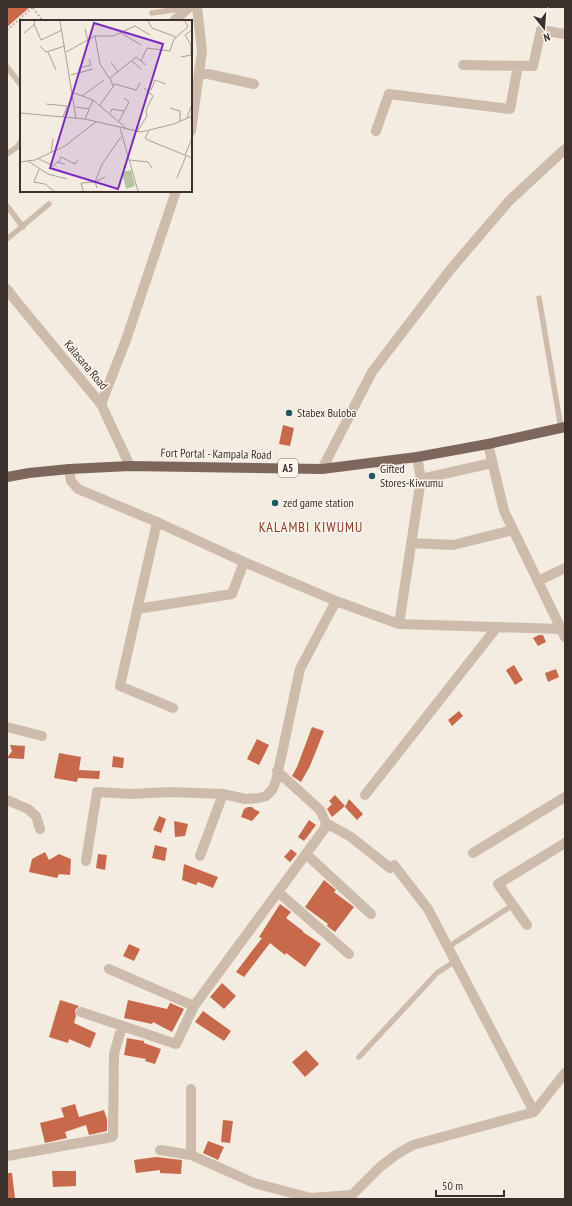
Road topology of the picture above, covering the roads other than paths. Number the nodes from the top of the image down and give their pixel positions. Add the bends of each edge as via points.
1 (192, 7) edge
2 (152, 13) dead end
3 (175, 20) edge
4 (565, 34) edge
5 (463, 65) dead end
6 (518, 66) junction
7 (7, 67) edge
8 (199, 72) junction
9 (20, 84) edge
10 (254, 84) dead end
11 (194, 91) edge
12 (192, 118) edge
13 (376, 131) dead end
14 (20, 142) edge
15 (565, 149) edge
16 (7, 154) edge
17 (176, 192) edge
18 (49, 204) dead end
19 (7, 206) edge
20 (22, 227) junction
21 (7, 240) edge
22 (7, 289) edge
23 (539, 298) dead end
24 (101, 404) junction
25 (563, 428) edge
26 (488, 444) junction
27 (417, 457) junction
28 (492, 463) junction
29 (130, 466) junction
30 (69, 469) junction
31 (322, 469) junction
32 (7, 477) edge
33 (421, 479) junction
34 (157, 522) junction
35 (513, 530) junction
36 (411, 543) junction
37 (244, 562) junction
38 (565, 568) edge
39 (538, 581) junction
40 (336, 601) junction
41 (137, 609) junction
42 (398, 624) junction
43 (497, 627) junction
44 (563, 633) edge
45 (173, 708) dead end
46 (7, 727) edge
47 (42, 736) dead end
48 (277, 771) junction
49 (223, 794) junction
50 (365, 795) dead end
51 (7, 800) edge
52 (564, 800) edge
53 (326, 823) junction
54 (40, 829) dead end
55 (565, 843) edge
56 (472, 853) dead end
57 (306, 854) junction
58 (200, 856) dead end
59 (86, 862) dead end
60 (278, 892) junction
61 (513, 905) junction
62 (371, 914) dead end
63 (526, 925) dead end
64 (448, 947) junction
65 (349, 954) dead end
66 (455, 962) junction
67 (109, 969) dead end
68 (194, 1006) junction
69 (81, 1012) dead end
70 (122, 1026) junction
71 (359, 1057) dead end
72 (565, 1073) edge
73 (191, 1089) dead end
74 (534, 1112) junction
75 (160, 1150) dead end
76 (191, 1155) junction
77 (7, 1156) edge
78 (350, 1197) edge

1 - 2 lane
1 - 3 street
1 - 8 street via 202,51
4 - 6 street via 541,30 532,66
5 - 6 street
6 - 13 street via 510,109 389,94
7 - 9 lane
8 - 10 street
8 - 11 street
11 - 12 street
14 - 16 lane
15 - 31 street via 509,201 450,270 372,372
17 - 24 street via 126,340
18 - 20 lane
19 - 20 lane
20 - 21 lane
22 - 24 street, Kalasana Road
23 - 25 lane
24 - 29 street, Kalasana Road
25 - 26 main road, Fort Portal - Kampala Road / A5
26 - 27 main road, Fort Portal - Kampala Road / A5
26 - 28 street
27 - 31 main road, Fort Portal - Kampala Road / A5
27 - 33 street
28 - 33 street
28 - 35 street via 504,511
29 - 30 main road, Fort Portal - Kampala Road / A5
29 - 31 main road, Fort Portal - Kampala Road / A5
30 - 32 main road, Fort Portal - Kampala Road / A5
30 - 34 street via 71,481 78,489
33 - 36 street
34 - 37 street
34 - 41 street
35 - 36 street via 453,545
35 - 39 street
36 - 42 street
37 - 40 street
37 - 41 street via 232,594
38 - 39 street
39 - 44 street
40 - 42 street
40 - 48 street via 300,669
41 - 45 street via 120,686
42 - 43 street
43 - 44 street
43 - 50 street
46 - 47 street
48 - 49 street via 276,781 266,796 245,799
48 - 53 street via 320,810
49 - 58 street
49 - 59 street via 97,792
51 - 54 street via 28,809 36,816
52 - 56 street
53 - 57 street
53 - 64 street via 351,837 390,868 394,865 428,909
55 - 61 street via 498,884
57 - 60 street
57 - 62 street
60 - 65 street
60 - 68 street
61 - 63 street
61 - 64 lane
64 - 66 street
66 - 71 lane via 437,973
66 - 74 street
67 - 68 street
68 - 70 street via 176,1044
69 - 70 street
70 - 77 street via 114,1054 113,1136
72 - 74 street
73 - 76 street
74 - 78 street via 414,1145 380,1166
75 - 76 street
76 - 78 street via 254,1183 311,1198

